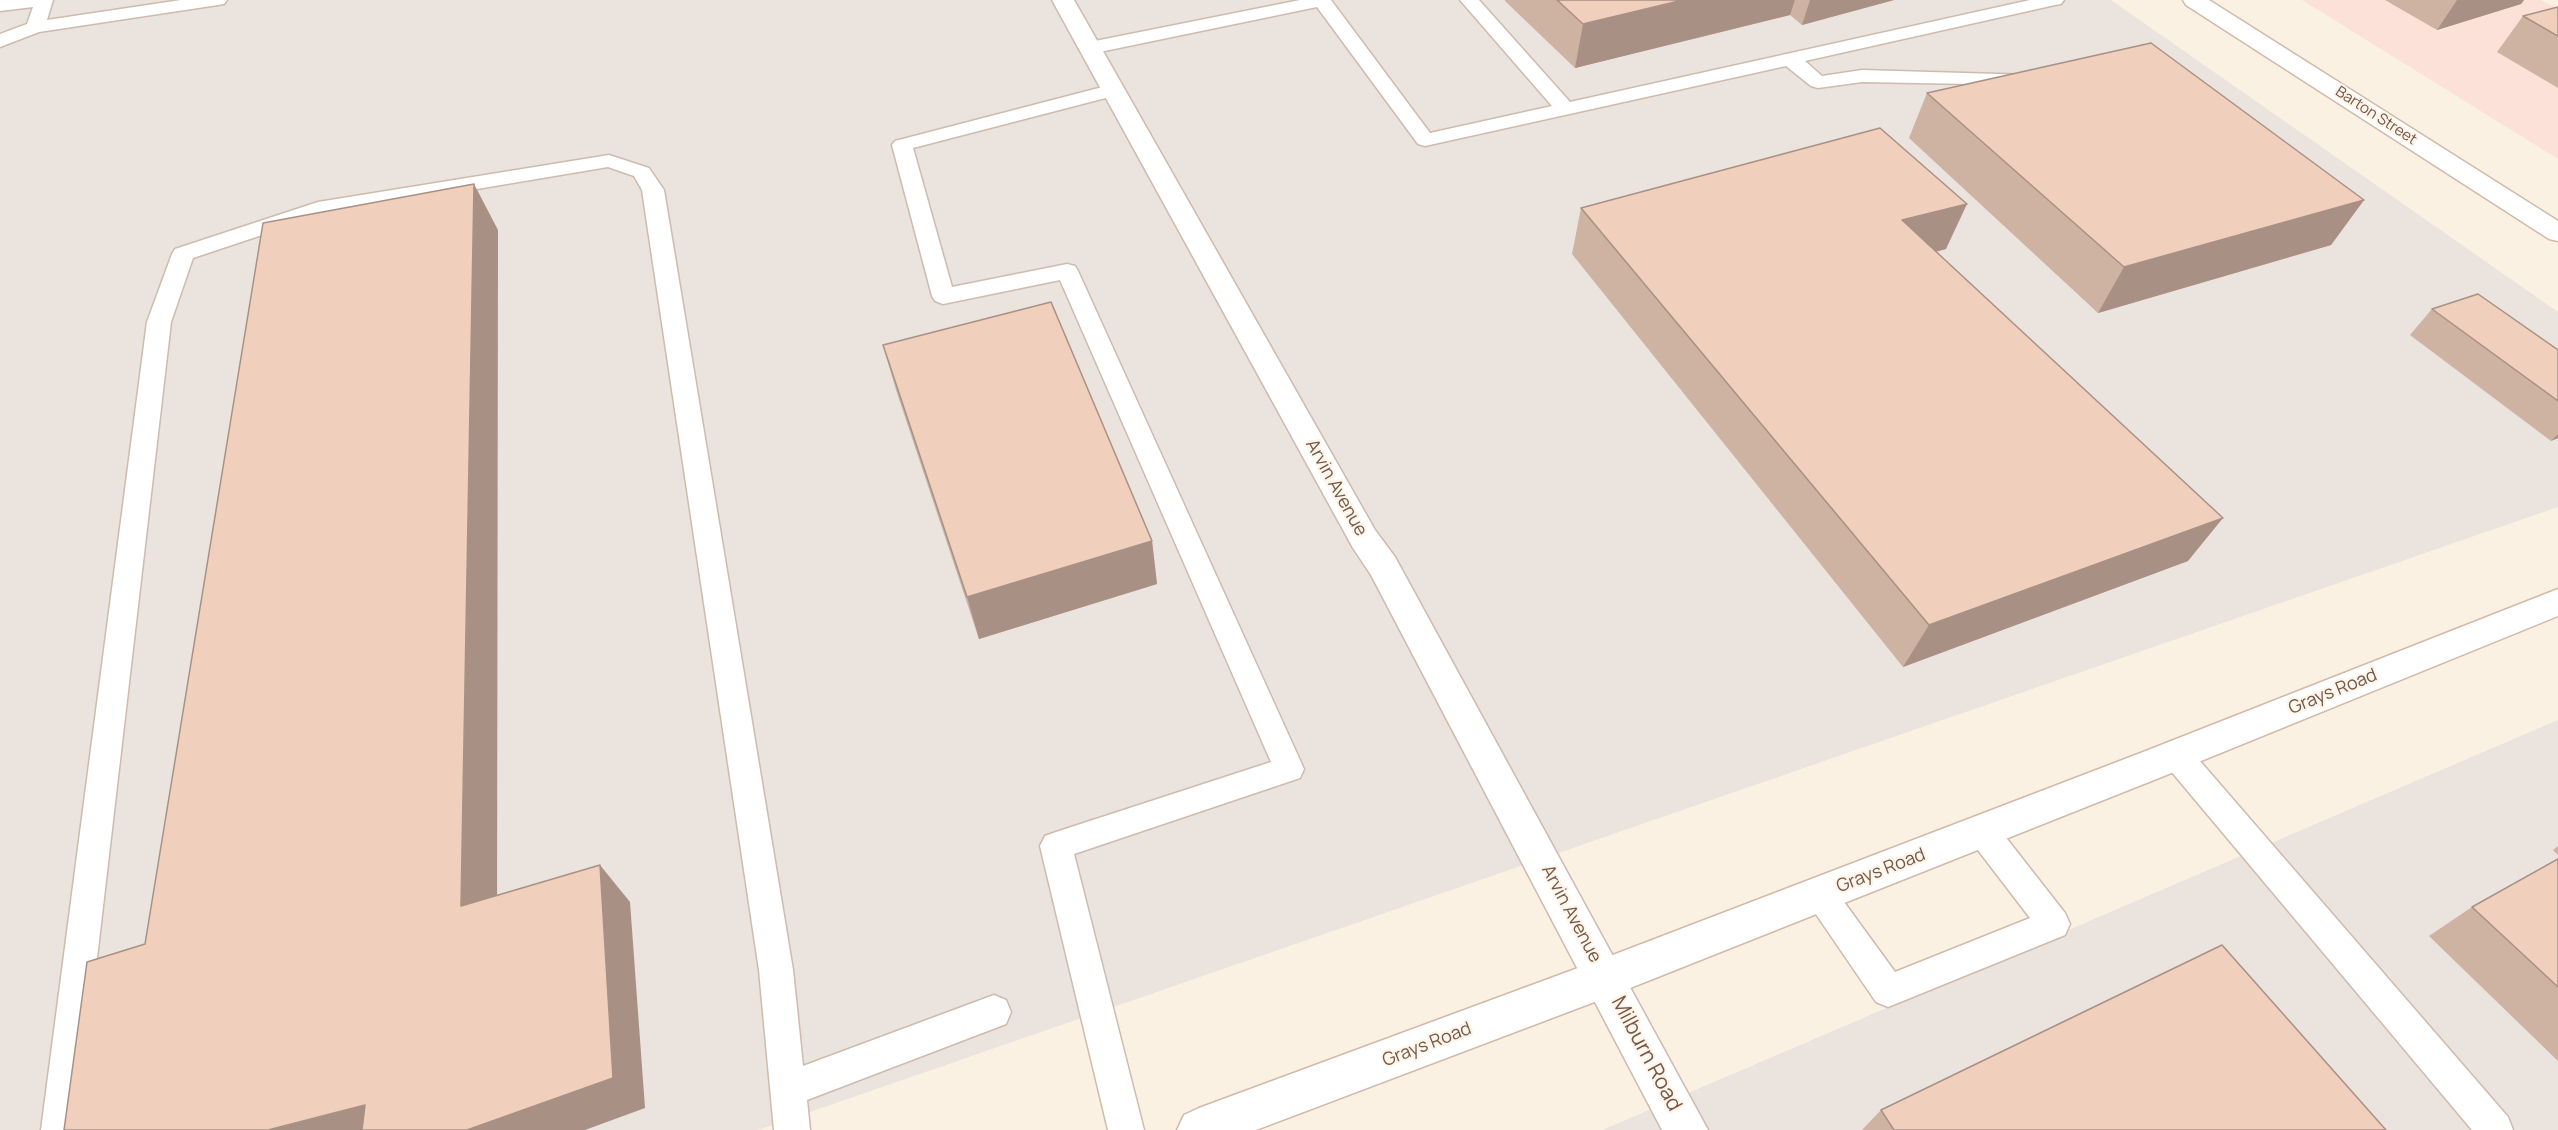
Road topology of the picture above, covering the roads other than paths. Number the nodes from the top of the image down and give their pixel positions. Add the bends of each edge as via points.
1 (43, 0) edge
2 (218, 0) edge
3 (1063, 0) edge
4 (1469, 0) edge
5 (2055, 0) edge
6 (2194, 0) edge
7 (1325, 1) edge
8 (0, 5) edge
9 (35, 27) junction
10 (0, 41) edge
11 (1090, 48) junction
12 (1790, 59) junction
13 (2049, 80) edge
14 (1114, 90) junction
15 (1565, 109) junction
16 (2558, 233) edge
17 (2558, 602) edge
18 (2176, 755) junction
19 (1983, 831) junction
20 (1820, 894) junction
21 (1605, 978) junction
22 (994, 1012) dead end
23 (788, 1089) junction
24 (59, 1130) edge
25 (792, 1130) edge
26 (1126, 1130) edge
27 (1200, 1130) edge
28 (1686, 1130) edge
29 (2495, 1130) edge

1 - 8 lane
1 - 9 lane
2 - 9 lane
3 - 11 street, Arvin Avenue
4 - 15 lane
5 - 12 lane
6 - 16 street, Barton Street
7 - 11 lane
7 - 15 lane via 1425,140
9 - 10 lane
11 - 14 street, Arvin Avenue
12 - 13 lane via 1818,82 1862,76
12 - 15 lane
14 - 21 street, Arvin Avenue via 1364,539 1383,566
14 - 26 lane via 902,146 944,296 1067,271 1290,769 1056,846
17 - 18 street, Grays Road
18 - 19 street, Grays Road
18 - 29 lane
19 - 20 street, Grays Road
19 - 20 lane via 2054,924 1888,991
20 - 21 street, Grays Road
21 - 27 street, Grays Road
21 - 28 street, Milburn Road
22 - 23 lane
23 - 24 lane via 776,970 654,190 642,172 609,160 318,209 183,254 159,322
23 - 25 lane

